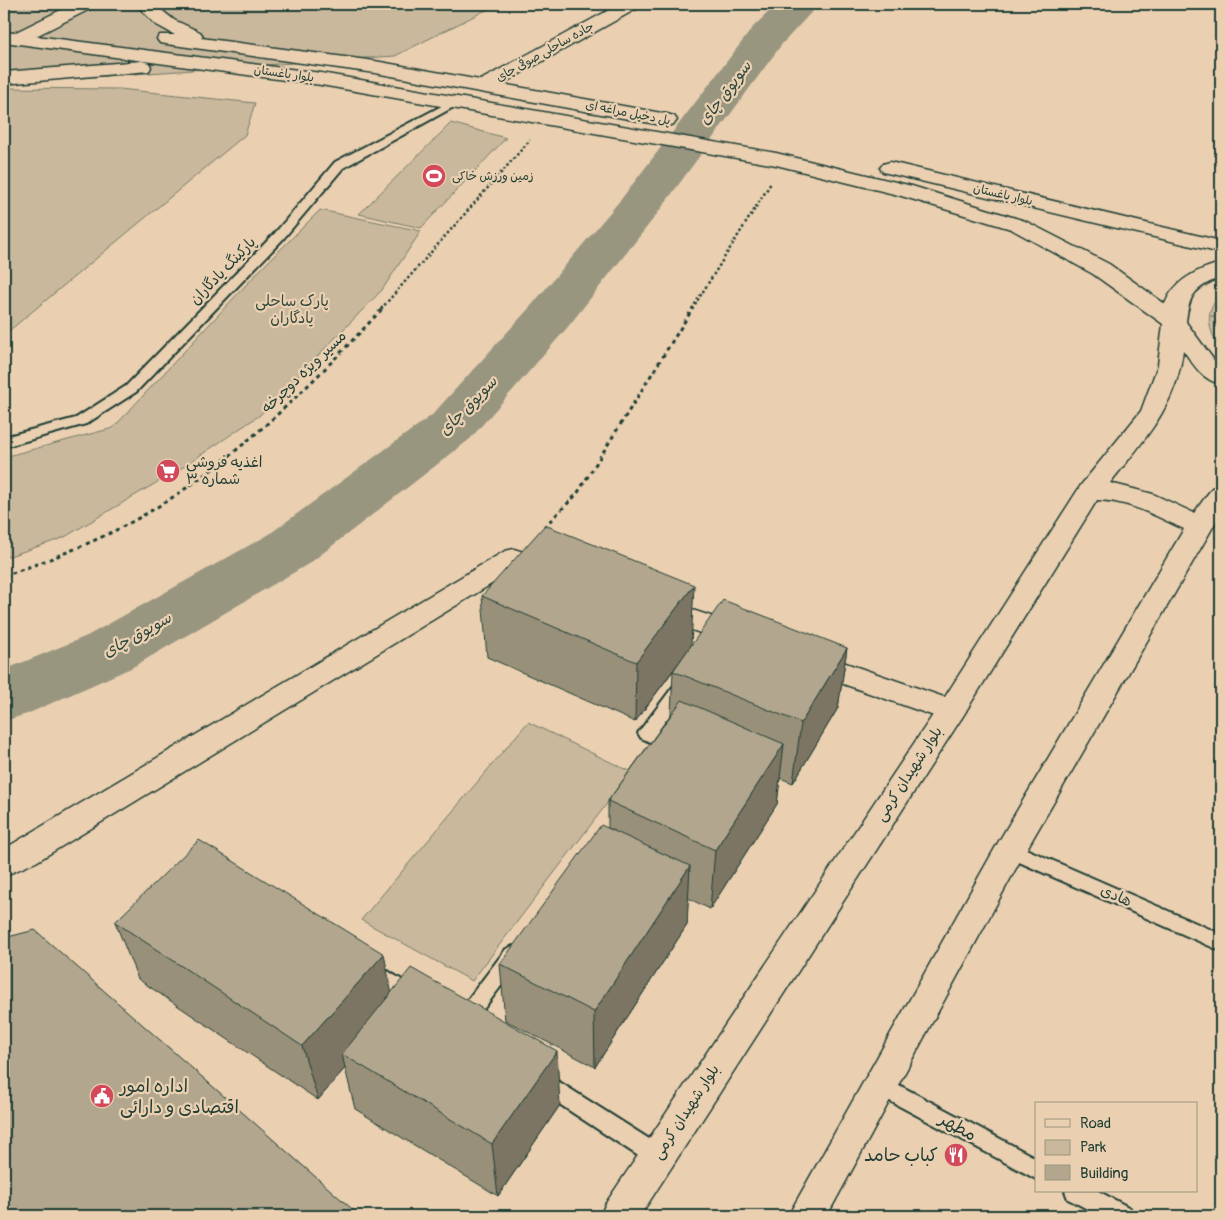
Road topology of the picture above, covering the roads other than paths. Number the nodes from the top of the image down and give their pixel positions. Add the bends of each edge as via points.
1 (50, 4) edge
2 (86, 4) edge
3 (146, 4) edge
4 (632, 4) edge
5 (42, 26) junction
6 (98, 32) dead end
7 (8, 34) edge
8 (145, 36) dead end
9 (214, 45) junction
10 (216, 65) junction
11 (4, 78) edge
12 (484, 86) junction
13 (559, 99) joint
14 (455, 102) junction
15 (550, 118) joint
16 (780, 151) junction
17 (1221, 247) edge
18 (1221, 270) edge
19 (1175, 322) junction
20 (1221, 376) edge
21 (4, 442) edge
22 (1090, 491) junction
23 (1221, 494) edge
24 (1199, 526) junction
25 (578, 580) edge
26 (634, 600) edge
27 (696, 671) edge
28 (951, 711) junction
29 (662, 761) edge
30 (1010, 850) junction
31 (4, 863) edge
32 (524, 941) edge
33 (1221, 943) edge
34 (359, 962) edge
35 (524, 1070) edge
36 (880, 1084) junction
37 (657, 1156) junction
38 (1035, 1169) edge
39 (1078, 1192) edge
40 (619, 1216) edge
41 (807, 1216) edge
42 (1122, 1216) edge

1 - 7 main road
2 - 5 main road
3 - 9 main road via 152,14 174,28
4 - 12 main road, جاده ساحلی صوفی چای
5 - 6 main road
5 - 7 main road
7 - 10 main road, بلوار باغستان
8 - 9 main road, بلوار باغستان
9 - 12 main road, بلوار باغستان
10 - 11 main road via 127,67
10 - 14 main road, بلوار باغستان
12 - 13 main road, بلوار باغستان
13 - 16 main road, پل دخیل مراغه ای via 691,125
14 - 15 main road, بلوار باغستان
14 - 21 lane, پارکینگ یادگاران via 339,165 279,236 130,389 81,421
15 - 16 main road, پل دخیل مراغه ای
16 - 17 main road, بلوار باغستان
16 - 19 main road, بلوار باغستان via 1018,225 1101,269
18 - 19 main road, بلوار شهیدان کرمی via 1190,285 1177,302
19 - 20 main road, بلوار باغستان via 1208,368
19 - 22 main road, بلوار شهیدان کرمی via 1170,365 1152,413
22 - 24 main road via 1118,492 1144,500
22 - 28 main road, بلوار شهیدان کرمی
23 - 24 main road
24 - 30 main road
25 - 31 main road via 514,558 25,854
26 - 28 main road via 720,640 773,648
27 - 29 lane via 647,733 674,746
28 - 37 main road, بلوار شهیدان کرمی
30 - 33 lane, هادی
30 - 36 main road
32 - 34 lane via 452,1023
35 - 37 lane
36 - 38 lane, مطهر
36 - 41 main road
37 - 40 main road, بلوار شهیدان کرمی
39 - 42 lane

